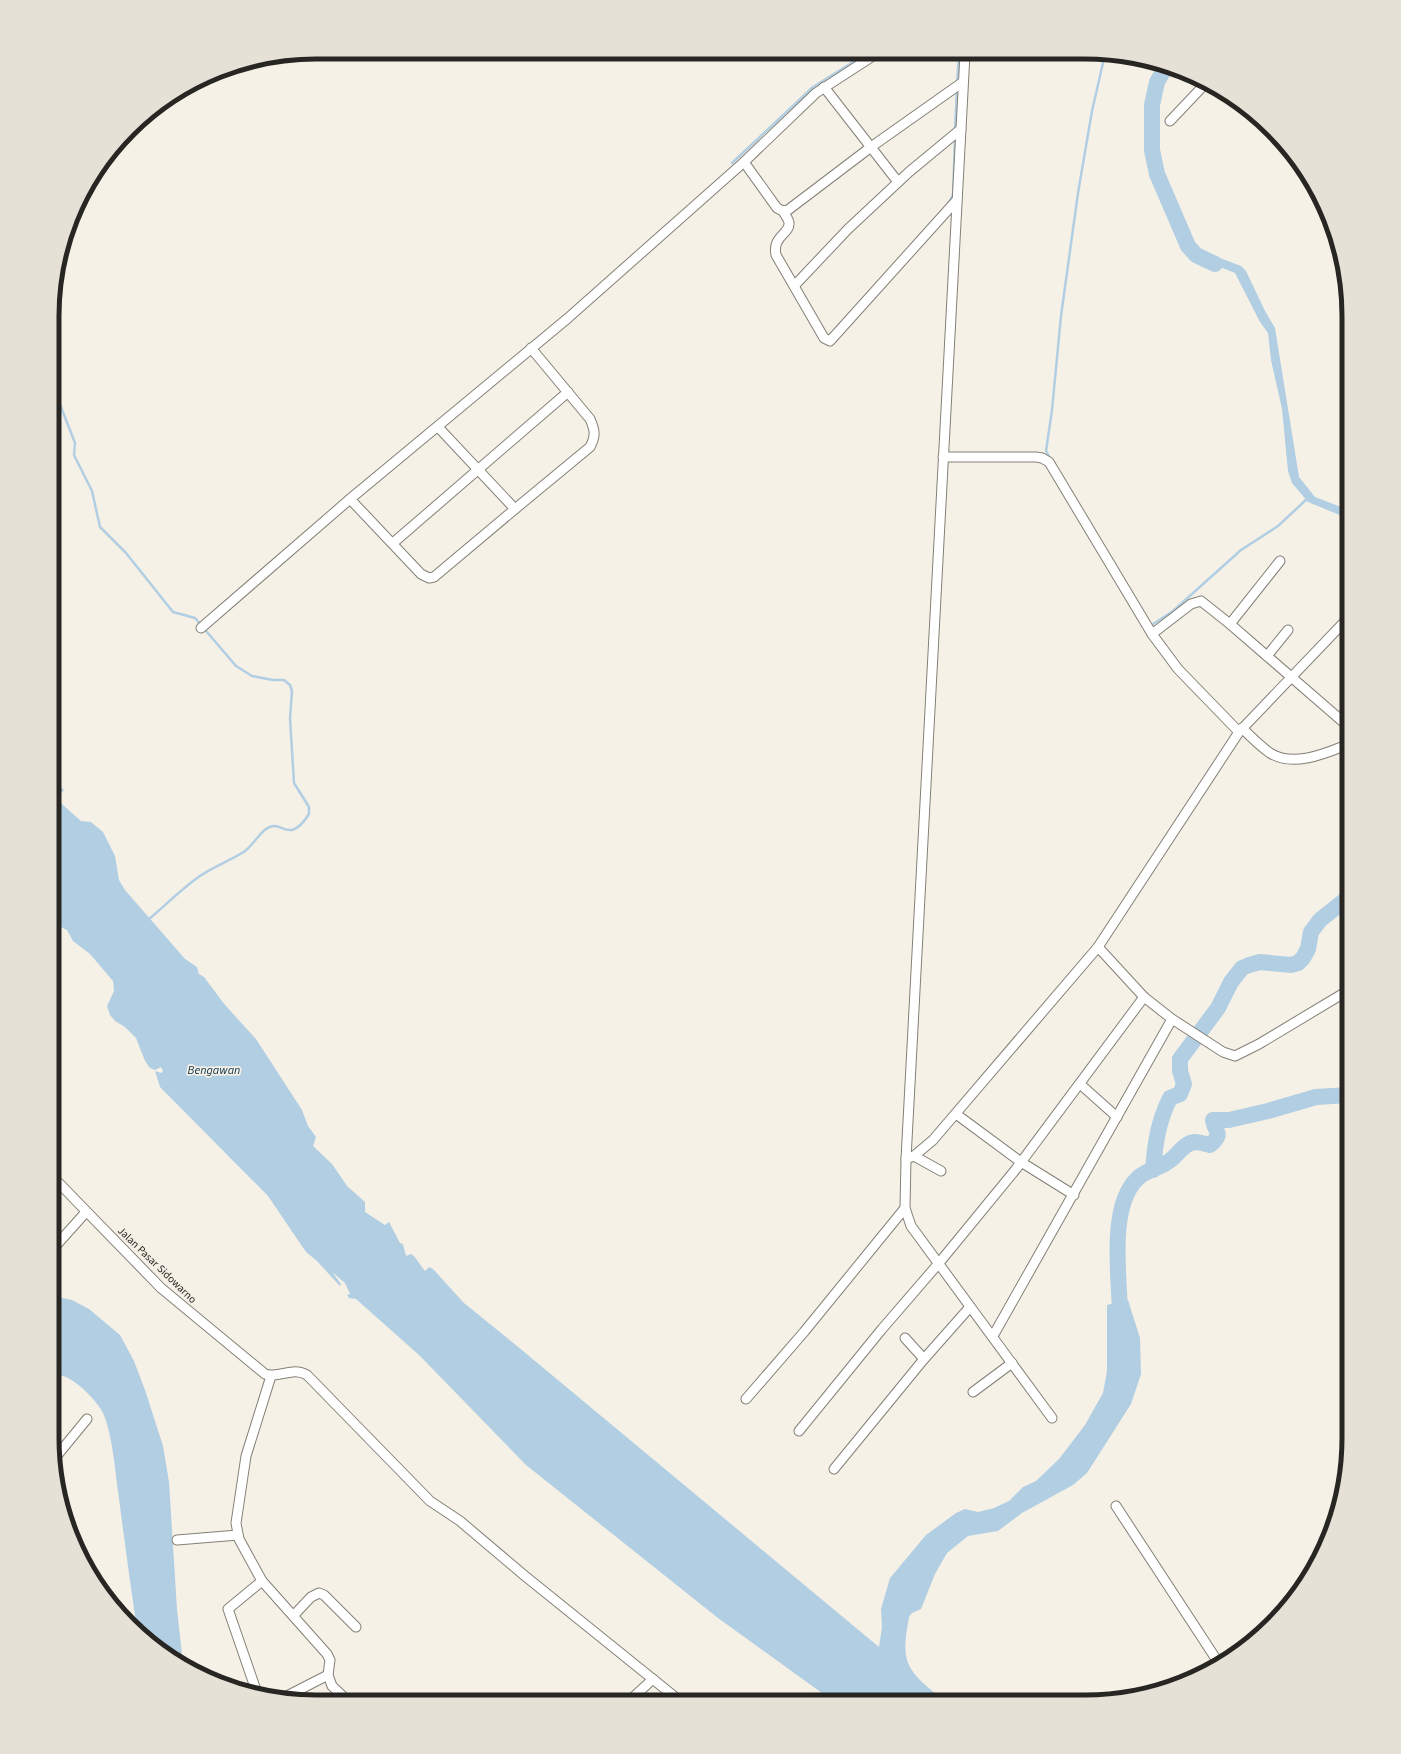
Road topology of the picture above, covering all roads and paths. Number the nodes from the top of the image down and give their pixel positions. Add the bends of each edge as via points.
1 (868, 59) edge
2 (965, 59) edge
3 (963, 82) junction
4 (824, 87) junction
5 (1202, 87) edge
6 (1170, 121) dead end
7 (960, 129) junction
8 (872, 147) junction
9 (744, 162) junction
10 (898, 182) junction
11 (956, 200) junction
12 (783, 211) junction
13 (795, 285) junction
14 (531, 348) junction
15 (568, 392) junction
16 (438, 427) junction
17 (943, 457) junction
18 (479, 470) junction
19 (350, 499) junction
20 (515, 509) junction
21 (393, 543) junction
22 (1280, 561) dead end
23 (1230, 624) junction
24 (1342, 624) edge
25 (201, 628) dead end
26 (1288, 630) dead end
27 (1154, 633) junction
28 (1267, 656) junction
29 (1291, 676) junction
30 (1342, 721) edge
31 (1240, 730) junction
32 (1342, 747) edge
33 (1098, 947) junction
34 (1342, 994) edge
35 (1144, 996) junction
36 (1172, 1019) junction
37 (1080, 1084) junction
38 (956, 1114) junction
39 (1117, 1117) junction
40 (910, 1158) junction
41 (1021, 1162) junction
42 (941, 1171) dead end
43 (59, 1184) edge
44 (1074, 1195) junction
45 (905, 1208) junction
46 (86, 1212) junction
47 (59, 1242) edge
48 (939, 1263) junction
49 (970, 1307) junction
50 (993, 1336) junction
51 (904, 1338) dead end
52 (924, 1359) junction
53 (1012, 1362) junction
54 (271, 1376) junction
55 (973, 1392) dead end
56 (746, 1399) dead end
57 (1052, 1418) dead end
58 (87, 1419) dead end
59 (799, 1431) dead end
60 (60, 1452) edge
61 (834, 1469) dead end
62 (1116, 1506) dead end
63 (238, 1535) junction
64 (177, 1540) dead end
65 (262, 1581) junction
66 (294, 1615) junction
67 (356, 1627) dead end
68 (1216, 1659) edge
69 (328, 1675) junction
70 (653, 1679) junction
71 (255, 1687) edge
72 (291, 1694) edge
73 (342, 1695) edge
74 (636, 1695) edge
75 (673, 1695) edge

1 - 4 street
2 - 3 street
3 - 7 street
3 - 8 street
4 - 8 street
4 - 9 street
5 - 6 street
7 - 10 street
7 - 11 street
8 - 10 street
8 - 12 street
9 - 12 street via 777,208
9 - 14 street
10 - 13 street via 848,229
11 - 13 street via 832,340 824,338
11 - 17 street
12 - 13 street via 789,223 788,228 774,248
14 - 15 street
14 - 16 street
15 - 18 street
15 - 20 street via 590,419 595,430 590,447
16 - 18 street
16 - 19 street
17 - 27 street via 1036,457 1049,462
17 - 40 street
18 - 20 street
18 - 21 street
19 - 21 street
19 - 25 street
20 - 21 street via 434,577 429,578 422,574
22 - 23 street
23 - 27 street via 1201,601 1191,604
23 - 28 street
24 - 29 street
26 - 28 street
27 - 31 street via 1178,669
28 - 29 street
29 - 30 street
29 - 31 street
31 - 32 street via 1271,754 1287,760 1319,755
31 - 33 street
33 - 35 street
33 - 38 street
34 - 36 street via 1239,1055 1223,1052
35 - 36 street
35 - 37 street
36 - 39 street
37 - 39 street
37 - 41 street
38 - 40 street via 934,1140
38 - 41 street
39 - 44 street
40 - 42 street
40 - 45 street
41 - 44 street
41 - 48 street
43 - 46 street, Jalan Pasar Sidowarno
44 - 50 street
45 - 48 street via 911,1226
45 - 56 street
46 - 47 street
46 - 54 street, Jalan Pasar Sidowarno via 161,1288 260,1370
48 - 49 street
48 - 59 street
49 - 50 street
49 - 52 street
50 - 53 street
51 - 52 street
52 - 61 street
53 - 55 street
53 - 57 street
54 - 63 street via 242,1475 236,1523
54 - 70 street via 295,1370 307,1375 430,1501 460,1521
58 - 60 street
62 - 68 street
63 - 64 street
63 - 65 street
65 - 66 street
65 - 71 street via 228,1609
66 - 67 street via 311,1597 319,1593
66 - 69 street via 327,1654 330,1660
69 - 72 street
69 - 73 street via 332,1686
70 - 74 street
70 - 75 street

